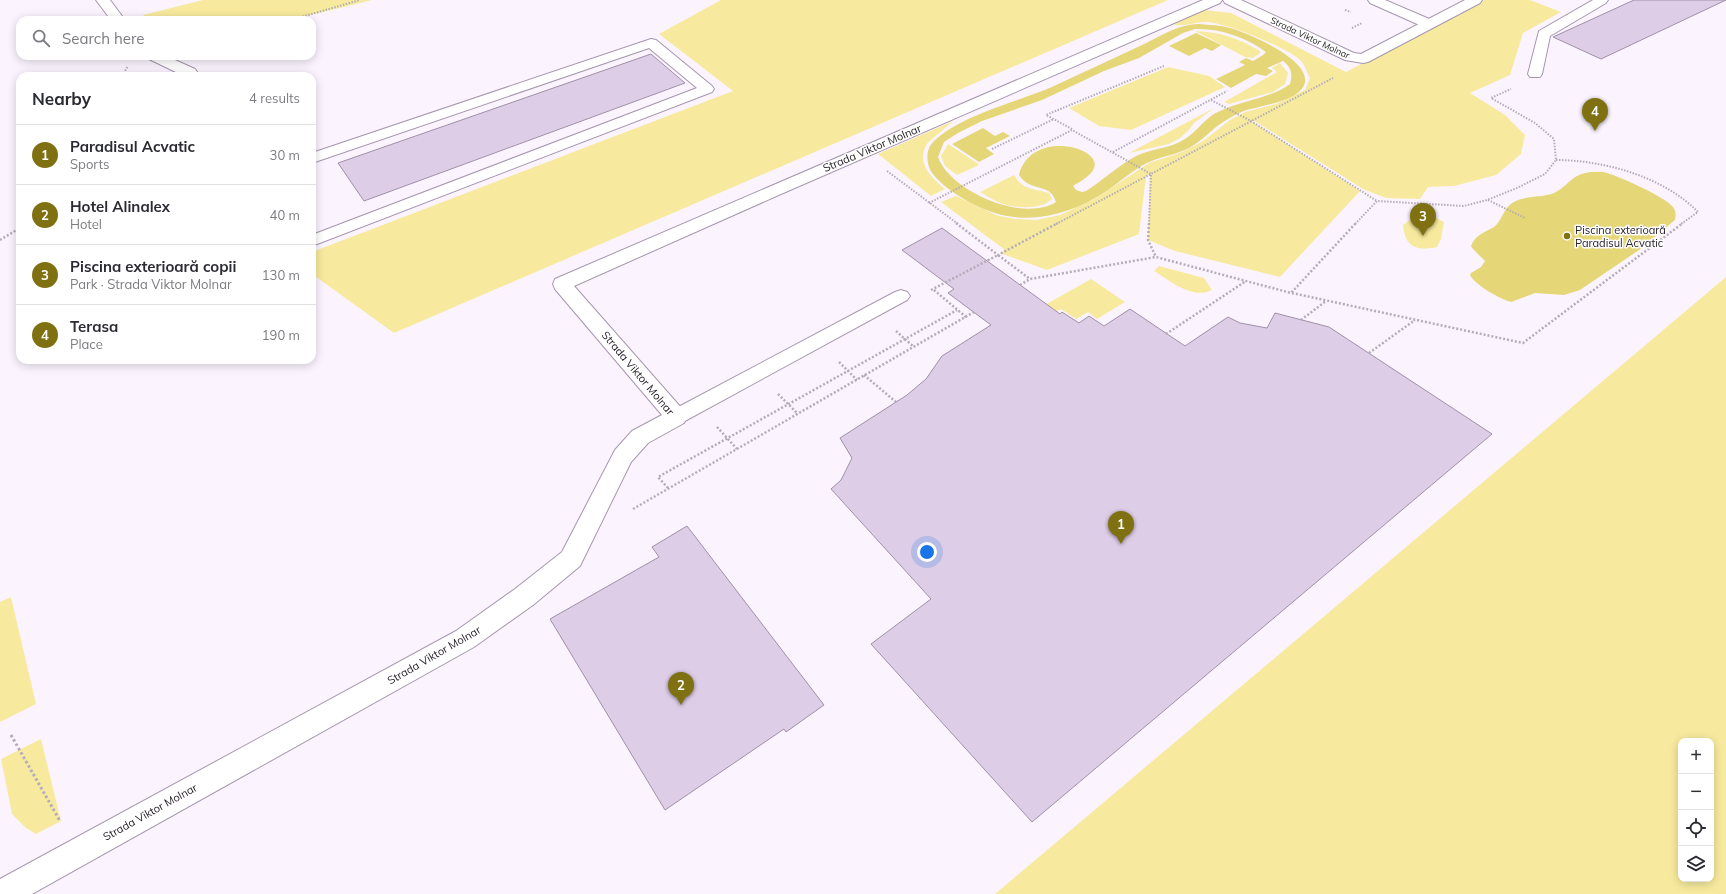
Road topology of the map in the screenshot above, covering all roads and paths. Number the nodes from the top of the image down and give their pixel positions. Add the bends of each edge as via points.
1 (103, 0) edge
2 (360, 0) edge
3 (1215, 0) edge
4 (1230, 0) edge
5 (1374, 0) edge
6 (1475, 0) edge
7 (1602, 0) edge
8 (115, 16) edge
9 (305, 16) edge
10 (1429, 24) junction
11 (163, 60) edge
12 (1164, 66) dead end
13 (190, 72) edge
14 (1535, 74) dead end
15 (1339, 75) dead end
16 (1513, 88) dead end
17 (1227, 92) dead end
18 (1211, 100) junction
19 (1054, 119) junction
20 (1251, 121) junction
21 (1072, 130) junction
22 (992, 149) dead end
23 (1112, 152) junction
24 (316, 157) edge
25 (1556, 160) junction
26 (884, 168) dead end
27 (1150, 174) junction
28 (1488, 200) junction
29 (1377, 202) junction
30 (929, 203) junction
31 (1525, 218) dead end
32 (16, 230) edge
33 (316, 239) edge
34 (0, 240) edge
35 (998, 255) junction
36 (1156, 257) junction
37 (1030, 279) junction
38 (1247, 281) junction
39 (1020, 285) dead end
40 (934, 290) junction
41 (1292, 293) junction
42 (901, 296) joint
43 (1327, 301) junction
44 (957, 310) junction
45 (974, 312) dead end
46 (966, 317) junction
47 (1302, 320) dead end
48 (1416, 320) junction
49 (1166, 334) dead end
50 (1369, 353) dead end
51 (864, 375) junction
52 (896, 402) dead end
53 (676, 417) junction
54 (668, 488) junction
55 (628, 512) dead end
56 (11, 735) dead end
57 (55, 824) dead end
58 (2, 894) edge

1 - 8 street
2 - 9 path
3 - 53 street, Strada Viktor Molnar via 562,284
4 - 10 street, Strada Viktor Molnar via 1357,59 1363,59
5 - 10 lane
6 - 10 street, Strada Viktor Molnar
7 - 14 lane via 1544,34
11 - 13 street
12 - 19 path via 1046,115
15 - 20 path
16 - 25 path via 1491,98 1535,123 1554,139
17 - 18 path
18 - 20 path
18 - 23 path
19 - 21 path
19 - 22 path
20 - 27 path
20 - 29 path
21 - 23 path
21 - 30 path
23 - 27 path
24 - 33 lane via 651,43 707,89
25 - 28 path via 1545,174
25 - 48 path via 1597,163 1633,175 1681,197 1698,212 1523,343
26 - 30 path
27 - 35 path
27 - 36 path via 1148,240
28 - 29 path via 1464,206
28 - 31 path
29 - 41 path
30 - 35 path
32 - 34 path
35 - 37 path
35 - 40 path
36 - 37 path
36 - 38 path
37 - 39 path
38 - 41 path
38 - 49 path
40 - 42 path
40 - 44 path
41 - 43 path
42 - 53 lane
43 - 47 path
43 - 48 path
44 - 46 path
44 - 54 path via 658,477
45 - 46 path
46 - 51 path
48 - 50 path
51 - 52 path
51 - 54 path
53 - 58 street, Strada Viktor Molnar via 640,437 622,456 571,559 524,597 465,639
54 - 55 path
56 - 57 path via 61,821

